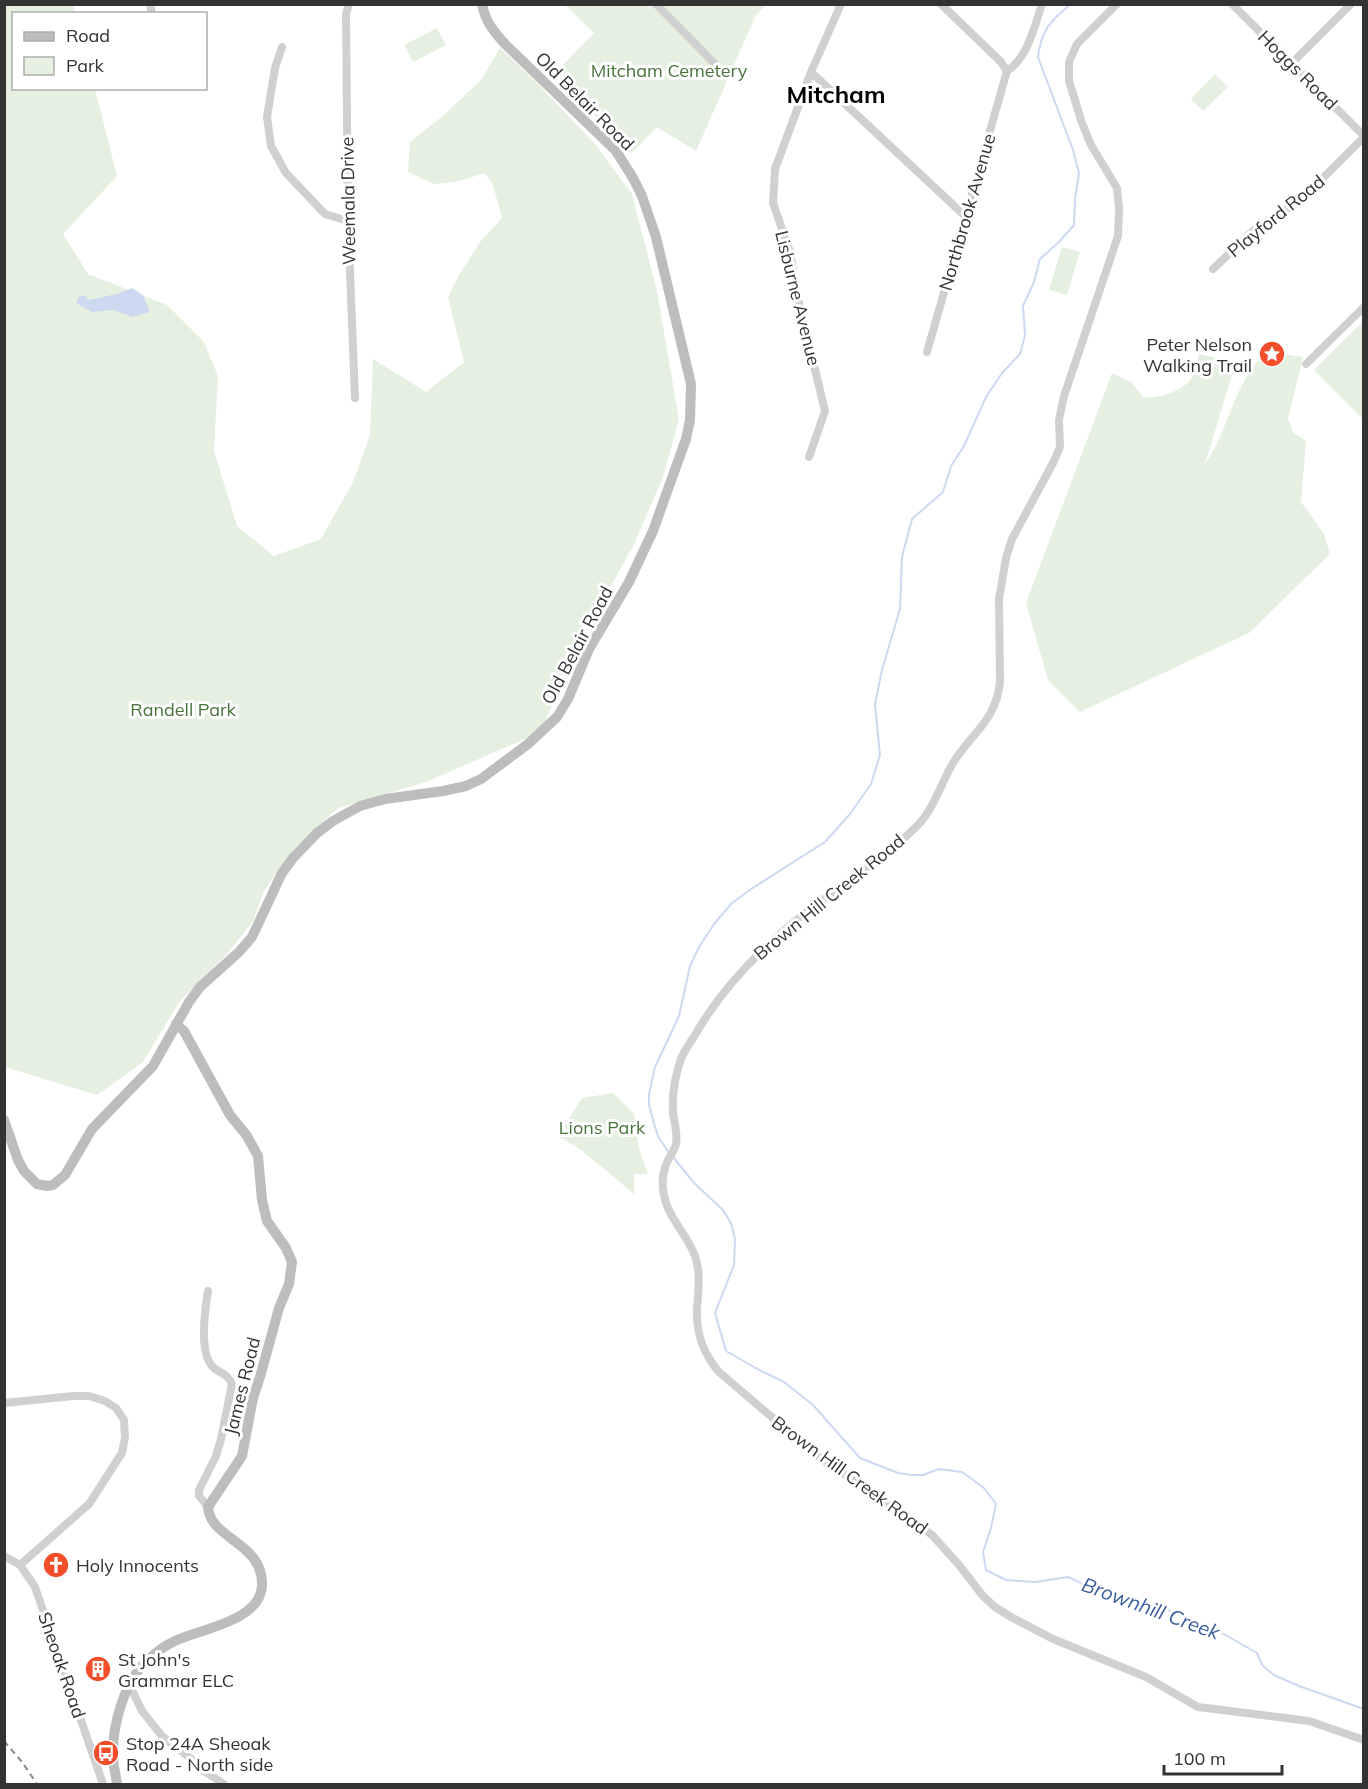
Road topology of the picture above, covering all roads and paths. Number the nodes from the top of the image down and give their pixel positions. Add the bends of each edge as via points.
1 (349, 4) edge
2 (482, 4) edge
3 (656, 4) edge
4 (841, 4) edge
5 (941, 4) edge
6 (1042, 4) edge
7 (1117, 4) edge
8 (1232, 4) edge
9 (1351, 4) edge
10 (282, 47) dead end
11 (1291, 64) junction
12 (717, 66) dead end
13 (811, 72) junction
14 (1006, 72) junction
15 (1364, 137) edge
16 (965, 216) junction
17 (348, 221) junction
18 (1213, 269) dead end
19 (1364, 307) edge
20 (927, 352) dead end
21 (1306, 364) dead end
22 (356, 398) dead end
23 (809, 457) dead end
24 (176, 1024) junction
25 (4, 1120) edge
26 (208, 1291) dead end
27 (4, 1402) edge
28 (208, 1507) junction
29 (4, 1556) edge
30 (20, 1565) junction
31 (130, 1686) junction
32 (1364, 1740) edge
33 (103, 1785) edge
34 (117, 1785) edge
35 (224, 1785) edge

1 - 17 street, Weemala Drive
2 - 24 main road, Old Belair Road via 493,31 616,152 642,196 656,237 691,384 686,439 653,531 557,717 528,744 466,786 385,799 333,820 293,858 252,937 200,987
3 - 12 street
4 - 13 street, Lisburne Avenue
5 - 14 street via 1001,62
6 - 14 street via 1029,44 1019,62
7 - 32 street, Brown Hill Creek Road via 1077,44 1069,62 1082,123 1117,188 1118,236 1064,396 1059,420 1060,447 1006,558 999,599 999,695 994,710 954,762 919,824 768,945 714,1004 682,1057 675,1080 676,1145 662,1186 666,1205 697,1262 697,1325 709,1361 816,1455 932,1535 995,1607 1053,1639 1146,1677 1198,1707 1309,1721
8 - 11 street, Hoggs Road
9 - 11 street
10 - 17 street via 268,106 271,146 286,173 325,214
11 - 15 street, Hoggs Road
13 - 16 street
13 - 23 street, Lisburne Avenue via 775,169 773,203 790,252 825,411
14 - 16 street, Northbrook Avenue
15 - 18 street, Playford Road via 1301,200 1253,231
16 - 20 street, Northbrook Avenue
17 - 22 street, Weemala Drive
19 - 21 street
24 - 25 main road, Old Belair Road via 153,1066 92,1129 65,1175 53,1185 37,1184 24,1171
24 - 28 main road, James Road via 184,1031 230,1115 258,1156 267,1221 292,1262 289,1284 253,1398 242,1456
26 - 28 street via 204,1318 206,1355 232,1384 216,1456 199,1490
27 - 30 street via 89,1396 116,1408 124,1420 122,1453 89,1504
28 - 31 main road via 213,1523 252,1555 258,1565 262,1589 258,1600 232,1620 172,1642 145,1663
29 - 30 street, Sheoak Road
30 - 33 street, Sheoak Road via 35,1587
31 - 34 main road via 113,1739
31 - 35 street via 162,1736

